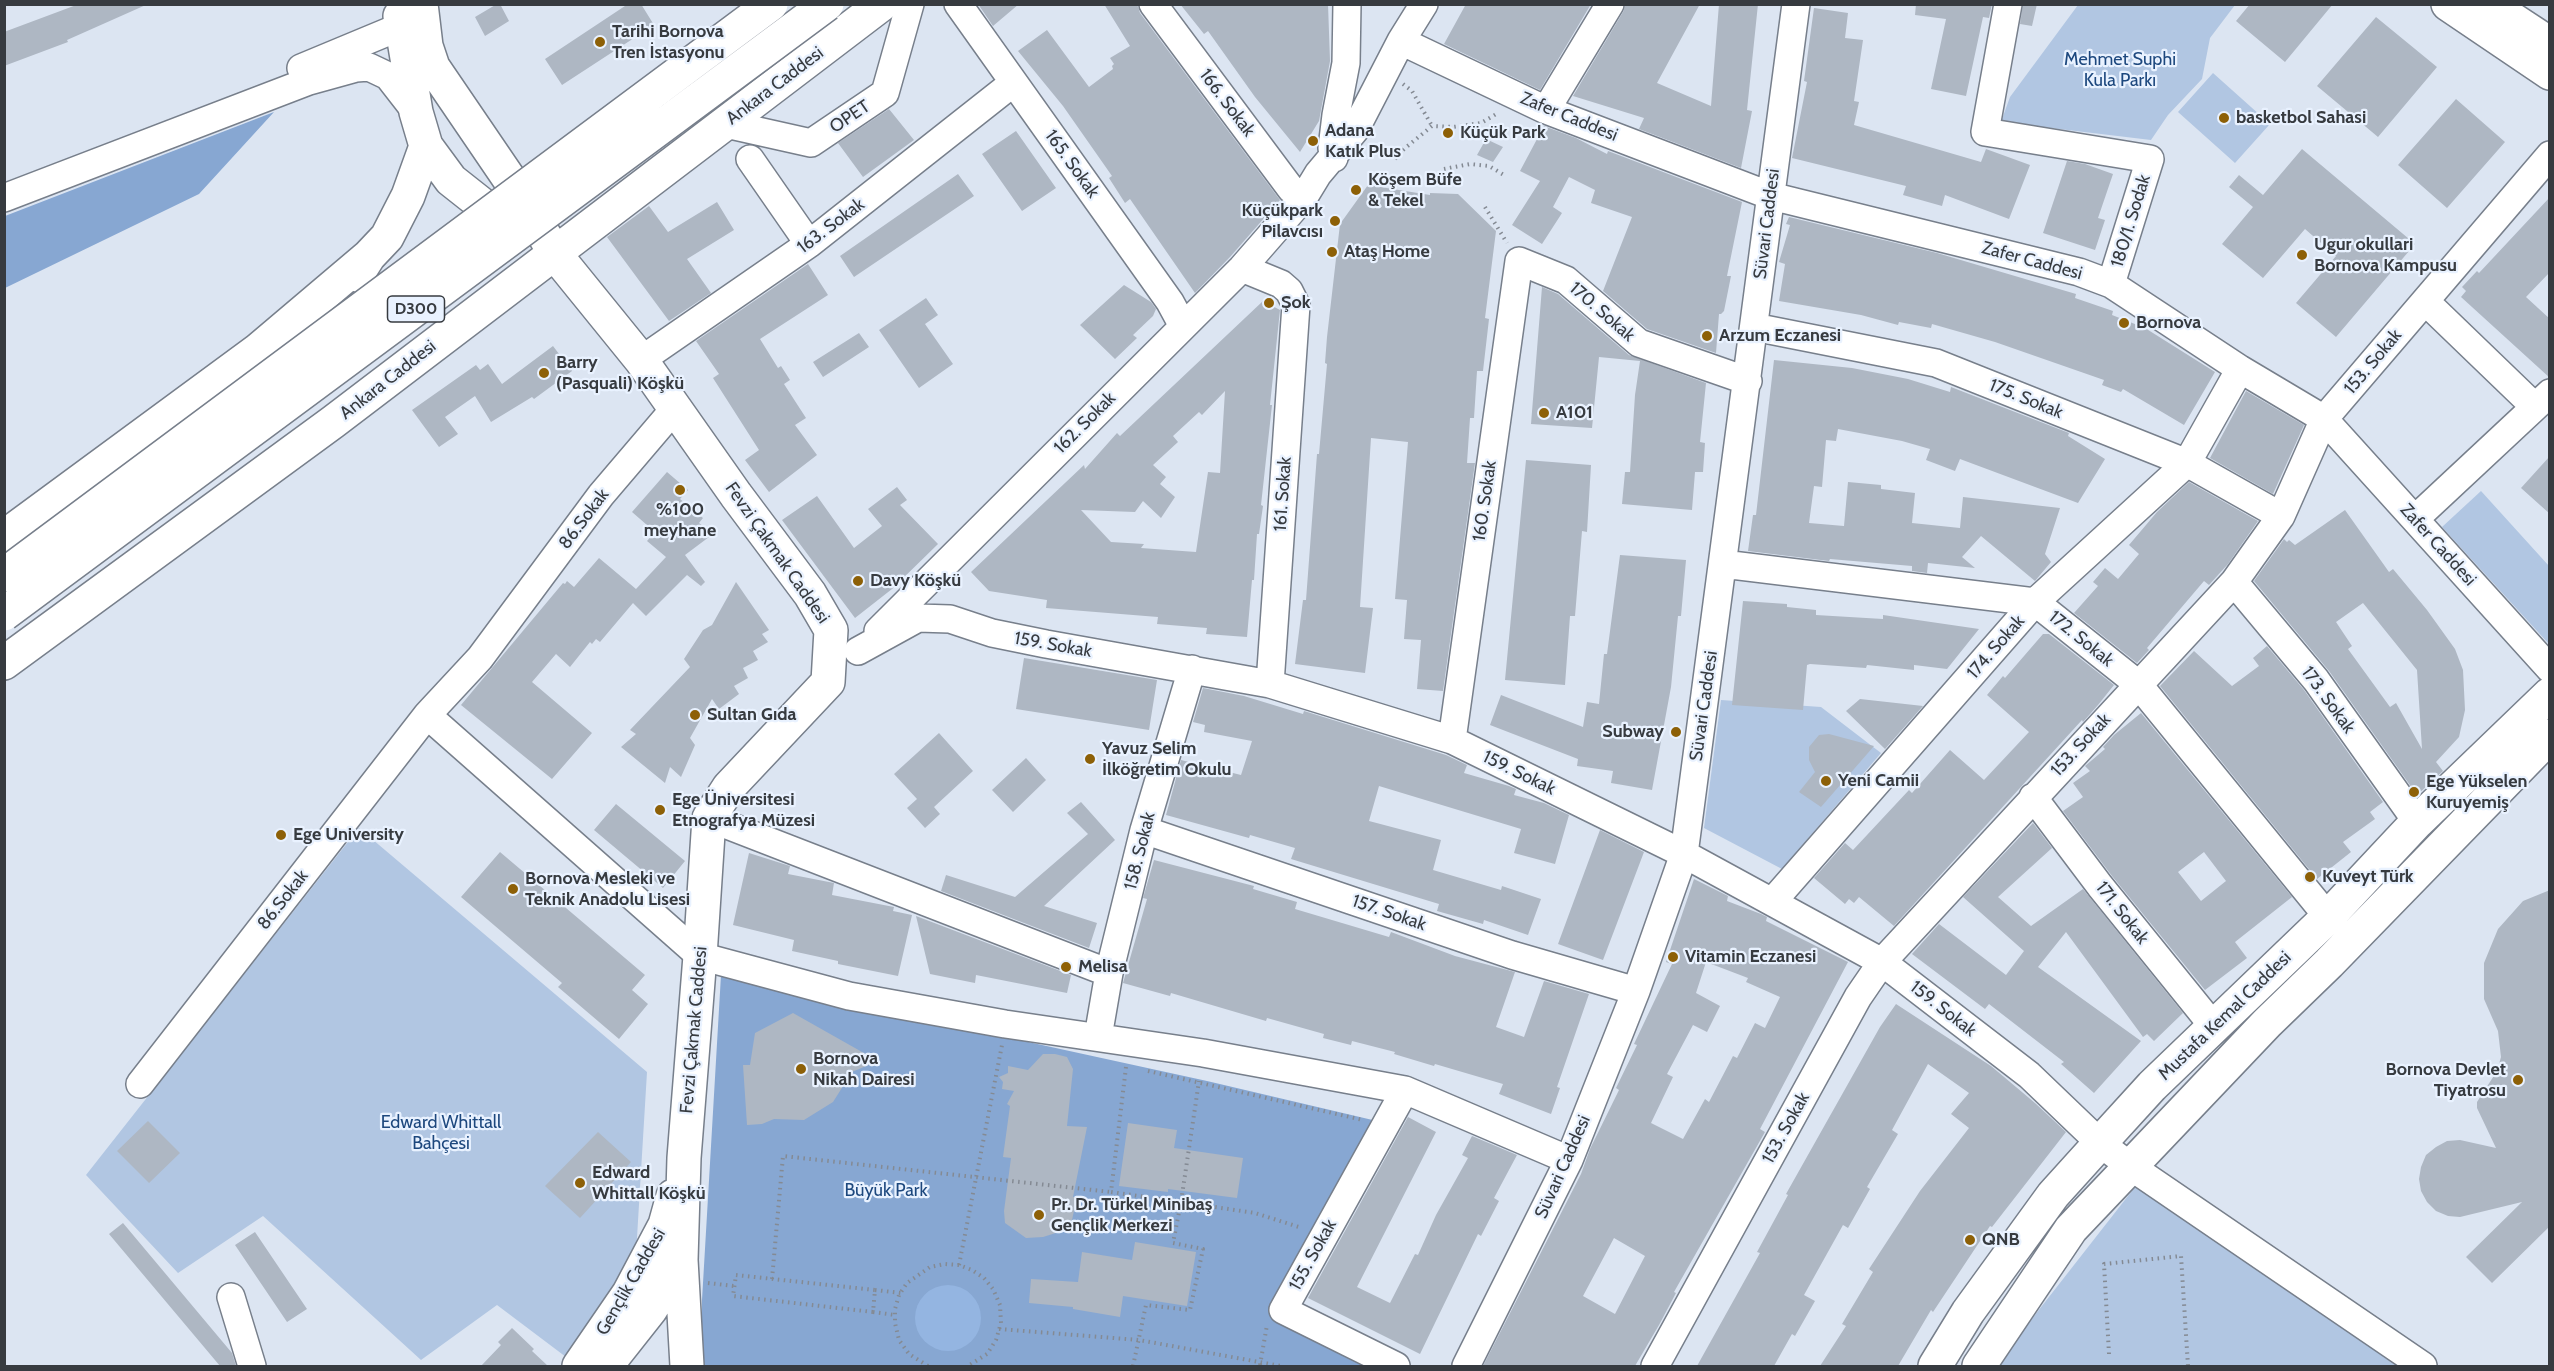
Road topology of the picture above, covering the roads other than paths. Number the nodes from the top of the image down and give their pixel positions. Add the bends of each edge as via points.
1 (771, 4) edge
2 (827, 4) edge
3 (882, 4) edge
4 (910, 4) edge
5 (958, 4) edge
6 (1153, 4) edge
7 (1347, 4) edge
8 (1424, 4) edge
9 (1610, 4) edge
10 (1796, 4) edge
11 (2008, 4) edge
12 (2448, 4) edge
13 (2489, 4) edge
14 (416, 11) edge
15 (1401, 41) junction
16 (2550, 44) edge
17 (2550, 73) edge
18 (1013, 83) junction
19 (1546, 110) junction
20 (416, 112) junction
21 (726, 124) junction
22 (426, 146) junction
23 (2550, 155) edge
24 (1334, 158) junction
25 (750, 159) dead end
26 (4, 179) edge
27 (1771, 196) junction
28 (1304, 197) junction
29 (4, 198) edge
30 (809, 244) junction
31 (555, 254) junction
32 (369, 256) junction
33 (1519, 261) joint
34 (1242, 268) junction
35 (2111, 284) junction
36 (2425, 301) junction
37 (464, 321) junction
38 (1183, 326) junction
39 (1754, 327) junction
40 (258, 350) junction
41 (641, 360) junction
42 (2240, 369) junction
43 (1748, 381) junction
44 (2542, 400) edge
45 (676, 407) junction
46 (2324, 419) junction
47 (333, 422) junction
48 (2187, 462) junction
49 (2281, 516) junction
50 (2415, 519) junction
51 (4, 537) edge
52 (1723, 564) junction
53 (4, 575) edge
54 (2234, 582) junction
55 (2035, 602) junction
56 (4, 614) edge
57 (858, 651) junction
58 (4, 663) edge
59 (1192, 669) junction
60 (2550, 669) edge
61 (828, 682) junction
62 (1270, 684) junction
63 (2138, 684) junction
64 (2550, 694) edge
65 (427, 715) junction
66 (2550, 736) edge
67 (1452, 740) junction
68 (2033, 797) junction
69 (708, 818) junction
70 (2417, 822) junction
71 (1144, 830) junction
72 (1684, 854) junction
73 (1773, 901) junction
74 (2328, 917) junction
75 (700, 956) junction
76 (1882, 962) junction
77 (1109, 973) junction
78 (1636, 991) junction
79 (2214, 1027) junction
80 (1098, 1037) junction
81 (140, 1084) dead end
82 (1405, 1090) junction
83 (2100, 1143) junction
84 (684, 1158) junction
85 (1569, 1160) junction
86 (2130, 1166) junction
87 (681, 1260) junction
88 (231, 1297) dead end
89 (640, 1301) junction
90 (684, 1333) junction
91 (252, 1366) edge
92 (579, 1366) edge
93 (606, 1366) edge
94 (687, 1366) edge
95 (1396, 1366) edge
96 (1466, 1366) edge
97 (1655, 1366) edge
98 (1935, 1366) edge
99 (1978, 1366) edge
100 (2423, 1366) edge

1 - 53 main road, D300, bridge
2 - 56 main road, Ankara Caddesi / D300, bridge
3 - 21 main road, Ankara Caddesi
4 - 21 street, OPET via 885,93 811,143
5 - 18 street, 165. Sokak
6 - 28 street, 166. Sokak via 1291,189
7 - 24 street via 1346,63 1336,115
8 - 15 street, 162. Sokak
9 - 19 street
10 - 27 street, Süvari Caddesi
11 - 35 street, 180/1. Sodak via 1985,132 2150,159
12 - 17 main road
13 - 16 main road
14 - 20 main road
14 - 26 street via 304,67
14 - 31 main road, Fevzi Çakmak Caddesi via 433,67 527,205
15 - 19 street, Zafer Caddesi
15 - 24 street, 162. Sokak via 1355,130
18 - 30 street, 163. Sokak
18 - 38 street, 165. Sokak via 1170,302
19 - 27 street, Zafer Caddesi
20 - 22 main road
20 - 29 street via 388,76 369,67 356,68 309,81
21 - 31 main road, Ankara Caddesi
22 - 31 main road via 451,180 533,245
22 - 32 main road via 387,237
23 - 36 street, 153. Sokak
24 - 28 street, 162. Sokak
25 - 30 street
27 - 35 street, Zafer Caddesi via 2079,272
27 - 39 street, Süvari Caddesi
28 - 34 street, 162. Sokak
30 - 41 street, 163. Sokak
31 - 37 main road, Ankara Caddesi
31 - 41 main road, Fevzi Çakmak Caddesi
32 - 37 main road via 356,277 354,296 362,322 370,332 398,341 423,338
32 - 40 main road
33 - 43 street, 170. Sokak via 1566,280 1639,344
33 - 67 street, 160. Sokak
34 - 38 street, 162. Sokak
34 - 62 street, 161. Sokak via 1281,284 1296,305
35 - 42 street, Zafer Caddesi
36 - 44 street
36 - 46 street, 153. Sokak
37 - 47 main road, Ankara Caddesi
38 - 57 street, 162. Sokak
39 - 43 street, Süvari Caddesi
39 - 48 street, 175. Sokak via 1936,363
40 - 47 main road via 285,334 302,332 316,335 331,347 349,380 347,394
40 - 51 main road
41 - 45 main road, Fevzi Çakmak Caddesi
42 - 46 street, Zafer Caddesi
42 - 48 street, 174. Sokak
43 - 52 street, Süvari Caddesi
44 - 50 street
45 - 61 main road, Fevzi Çakmak Caddesi via 810,594 831,630
45 - 65 street, 86.Sokak via 601,495 480,658
46 - 49 street, 153. Sokak
46 - 50 street, Zafer Caddesi
47 - 58 main road, Ankara Caddesi
48 - 49 street, 175. Sokak
48 - 55 street, 174. Sokak
49 - 54 street, 153. Sokak
50 - 60 street, Zafer Caddesi
52 - 55 street, 172. Sokak
52 - 72 street, Süvari Caddesi
54 - 63 street, 153. Sokak
54 - 70 street, 173. Sokak via 2316,680
55 - 63 street, 172. Sokak
55 - 73 street, 174. Sokak
57 - 59 street, 159. Sokak via 918,618 950,619 1003,635
57 - 61 street, 162. Sokak
59 - 62 street, 159. Sokak
59 - 71 street, 158. Sokak
61 - 69 main road via 729,787
62 - 67 street, 159. Sokak
63 - 68 street, 153. Sokak
63 - 74 street, 172. Sokak
64 - 70 main road, Mustafa Kemal Caddesi
65 - 75 street
65 - 81 street, 86.Sokak
66 - 86 main road, Mustafa Kemal Caddesi
67 - 72 street, 159. Sokak
68 - 76 street, 153. Sokak
68 - 79 street, 171. Sokak
69 - 75 main road, Fevzi Çakmak Caddesi
69 - 77 street
70 - 74 main road, Mustafa Kemal Caddesi
71 - 77 street, 158. Sokak
71 - 78 street, 157. Sokak via 1512,955
72 - 73 street, 159. Sokak
72 - 78 street, Süvari Caddesi
73 - 76 street, 159. Sokak
74 - 79 main road, Mustafa Kemal Caddesi
75 - 80 street via 849,996
75 - 84 main road, Fevzi Çakmak Caddesi
76 - 83 street, 159. Sokak via 2029,1075
76 - 97 street, 153. Sokak via 1858,997
77 - 80 street, 158. Sokak
78 - 85 street, Süvari Caddesi
79 - 83 main road, Mustafa Kemal Caddesi
80 - 82 street
82 - 85 street
82 - 95 street, 155. Sokak via 1283,1310
83 - 86 street, 159. Sokak
83 - 98 main road, Mustafa Kemal Caddesi via 2053,1195 1968,1312
84 - 87 main road, Fevzi Çakmak Caddesi
84 - 89 main road, Gençlik Caddesi
85 - 96 street, Süvari Caddesi
86 - 99 main road, Mustafa Kemal Caddesi via 2070,1229
86 - 100 street, 159. Sokak
87 - 89 main road, Gençlik Caddesi
87 - 90 main road, Fevzi Çakmak Caddesi
88 - 91 street
89 - 90 main road
89 - 92 main road, Gençlik Caddesi
89 - 93 main road, Gençlik Caddesi
90 - 94 main road, Fevzi Çakmak Caddesi

